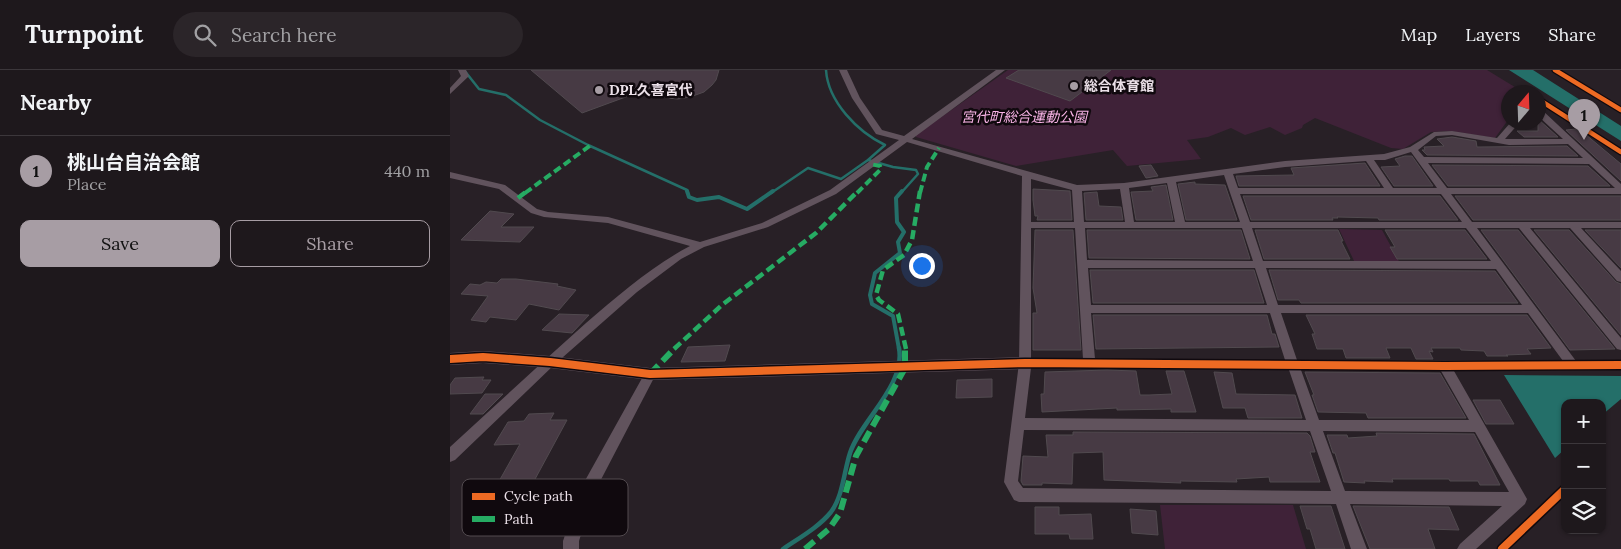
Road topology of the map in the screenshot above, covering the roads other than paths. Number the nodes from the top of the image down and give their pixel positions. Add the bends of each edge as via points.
1 (462, 70) edge
2 (843, 70) edge
3 (1001, 70) edge
4 (450, 92) edge
5 (1546, 118) edge
6 (1508, 130) edge
7 (906, 139) junction
8 (1499, 140) junction
9 (1570, 141) junction
10 (1413, 149) junction
11 (1369, 159) junction
12 (1422, 160) junction
13 (1591, 161) junction
14 (1228, 172) junction
15 (1027, 174) junction
16 (450, 175) edge
17 (1171, 180) junction
18 (1124, 186) junction
19 (1077, 188) junction
20 (1390, 190) junction
21 (1444, 190) junction
22 (1621, 190) edge
23 (1234, 191) junction
24 (1027, 225) junction
25 (1080, 225) junction
26 (1130, 225) junction
27 (1181, 225) junction
28 (1470, 225) junction
29 (1522, 225) junction
30 (1573, 225) junction
31 (1621, 225) edge
32 (1245, 226) junction
33 (700, 245) junction
34 (1082, 264) junction
35 (1258, 265) junction
36 (1500, 265) junction
37 (1621, 278) edge
38 (1085, 309) junction
39 (1274, 309) junction
40 (1532, 309) junction
41 (1621, 346) edge
42 (450, 359) edge
43 (550, 362) junction
44 (1026, 363) junction
45 (1089, 363) junction
46 (1572, 364) junction
47 (1293, 365) junction
48 (1621, 365) edge
49 (1446, 366) junction
50 (650, 374) junction
51 (1018, 424) junction
52 (1315, 425) junction
53 (1479, 426) junction
54 (450, 456) edge
55 (594, 479) edge
56 (1341, 498) junction
57 (1520, 499) junction
58 (573, 536) edge
59 (571, 549) edge
60 (1359, 549) edge
61 (1465, 549) edge

1 - 4 street via 465,76
2 - 7 street via 856,98 879,132
3 - 7 street
5 - 9 street
6 - 8 street
7 - 15 street
7 - 33 street via 817,202 765,225
8 - 9 street
8 - 10 street via 1452,133 1434,134
9 - 13 street
10 - 11 street
10 - 12 street
11 - 14 street via 1285,164
11 - 20 street
12 - 13 street
12 - 21 street
13 - 22 street
14 - 17 street
14 - 23 street
15 - 19 street
15 - 24 street
16 - 33 street via 502,187 534,211 547,216 608,220
17 - 18 street
17 - 27 street
18 - 19 street
18 - 26 street
19 - 25 street
20 - 21 street
20 - 23 street
21 - 22 street
21 - 28 street
23 - 32 street
24 - 25 street
24 - 44 street
25 - 26 street
25 - 34 street
26 - 27 street
27 - 32 street
28 - 29 street
28 - 32 street
28 - 36 street
29 - 30 street
29 - 41 street
30 - 31 street
30 - 37 street
32 - 35 street
33 - 43 street via 677,257 633,289
34 - 35 street
34 - 38 street
35 - 36 street
35 - 39 street
36 - 40 street
38 - 39 street
38 - 45 street
39 - 40 street
39 - 47 street
40 - 46 street
42 - 43 street via 483,357
43 - 50 street
43 - 54 street
44 - 45 street
44 - 50 street
44 - 51 street
45 - 47 street
46 - 48 street
46 - 49 street
47 - 49 street
47 - 52 street
49 - 53 street
50 - 55 street
51 - 52 street
51 - 56 street via 1011,482 1019,496
52 - 53 street
52 - 56 street
53 - 57 street
56 - 57 street
56 - 60 street
57 - 61 street
58 - 59 street

